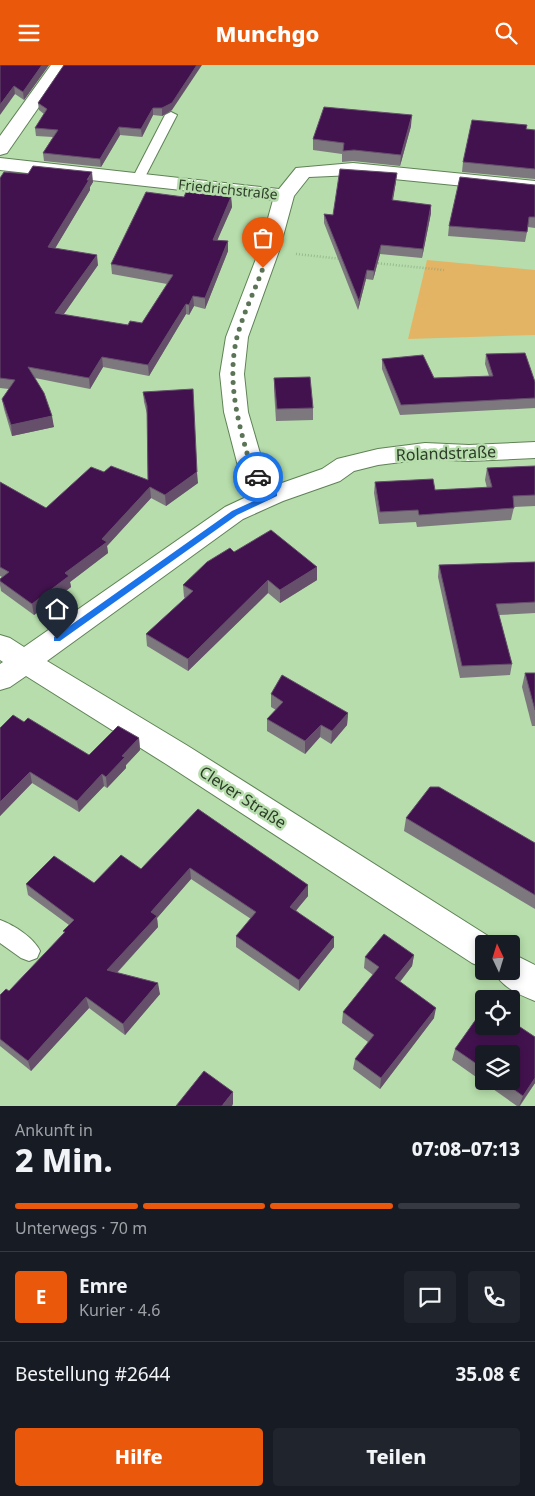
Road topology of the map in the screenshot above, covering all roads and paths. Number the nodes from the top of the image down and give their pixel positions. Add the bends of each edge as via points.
1 (60, 65) edge
2 (172, 115) dead end
3 (3, 140) edge
4 (0, 164) edge
5 (138, 179) junction
6 (535, 187) edge
7 (284, 195) junction
8 (269, 251) junction
9 (347, 259) edge
10 (367, 262) edge
11 (444, 270) dead end
12 (535, 450) edge
13 (274, 495) junction
14 (13, 654) edge
15 (0, 679) edge
16 (0, 930) edge
17 (475, 946) edge
18 (29, 951) dead end
19 (520, 975) edge
20 (535, 984) edge

1 - 3 street
2 - 5 lane
4 - 5 street, Friedrichstraße
5 - 7 street, Friedrichstraße
6 - 7 street, Friedrichstraße via 353,169 303,172
7 - 8 street
8 - 9 path
8 - 13 street via 237,337 232,374 236,412 252,470
10 - 11 path
12 - 13 street, Rolandstraße via 425,451 378,457 346,465 331,475
13 - 14 street, Rolandstraße via 234,513
14 - 15 street, Rolandstraße
14 - 17 street, Clever Straße
16 - 18 lane
19 - 20 street

